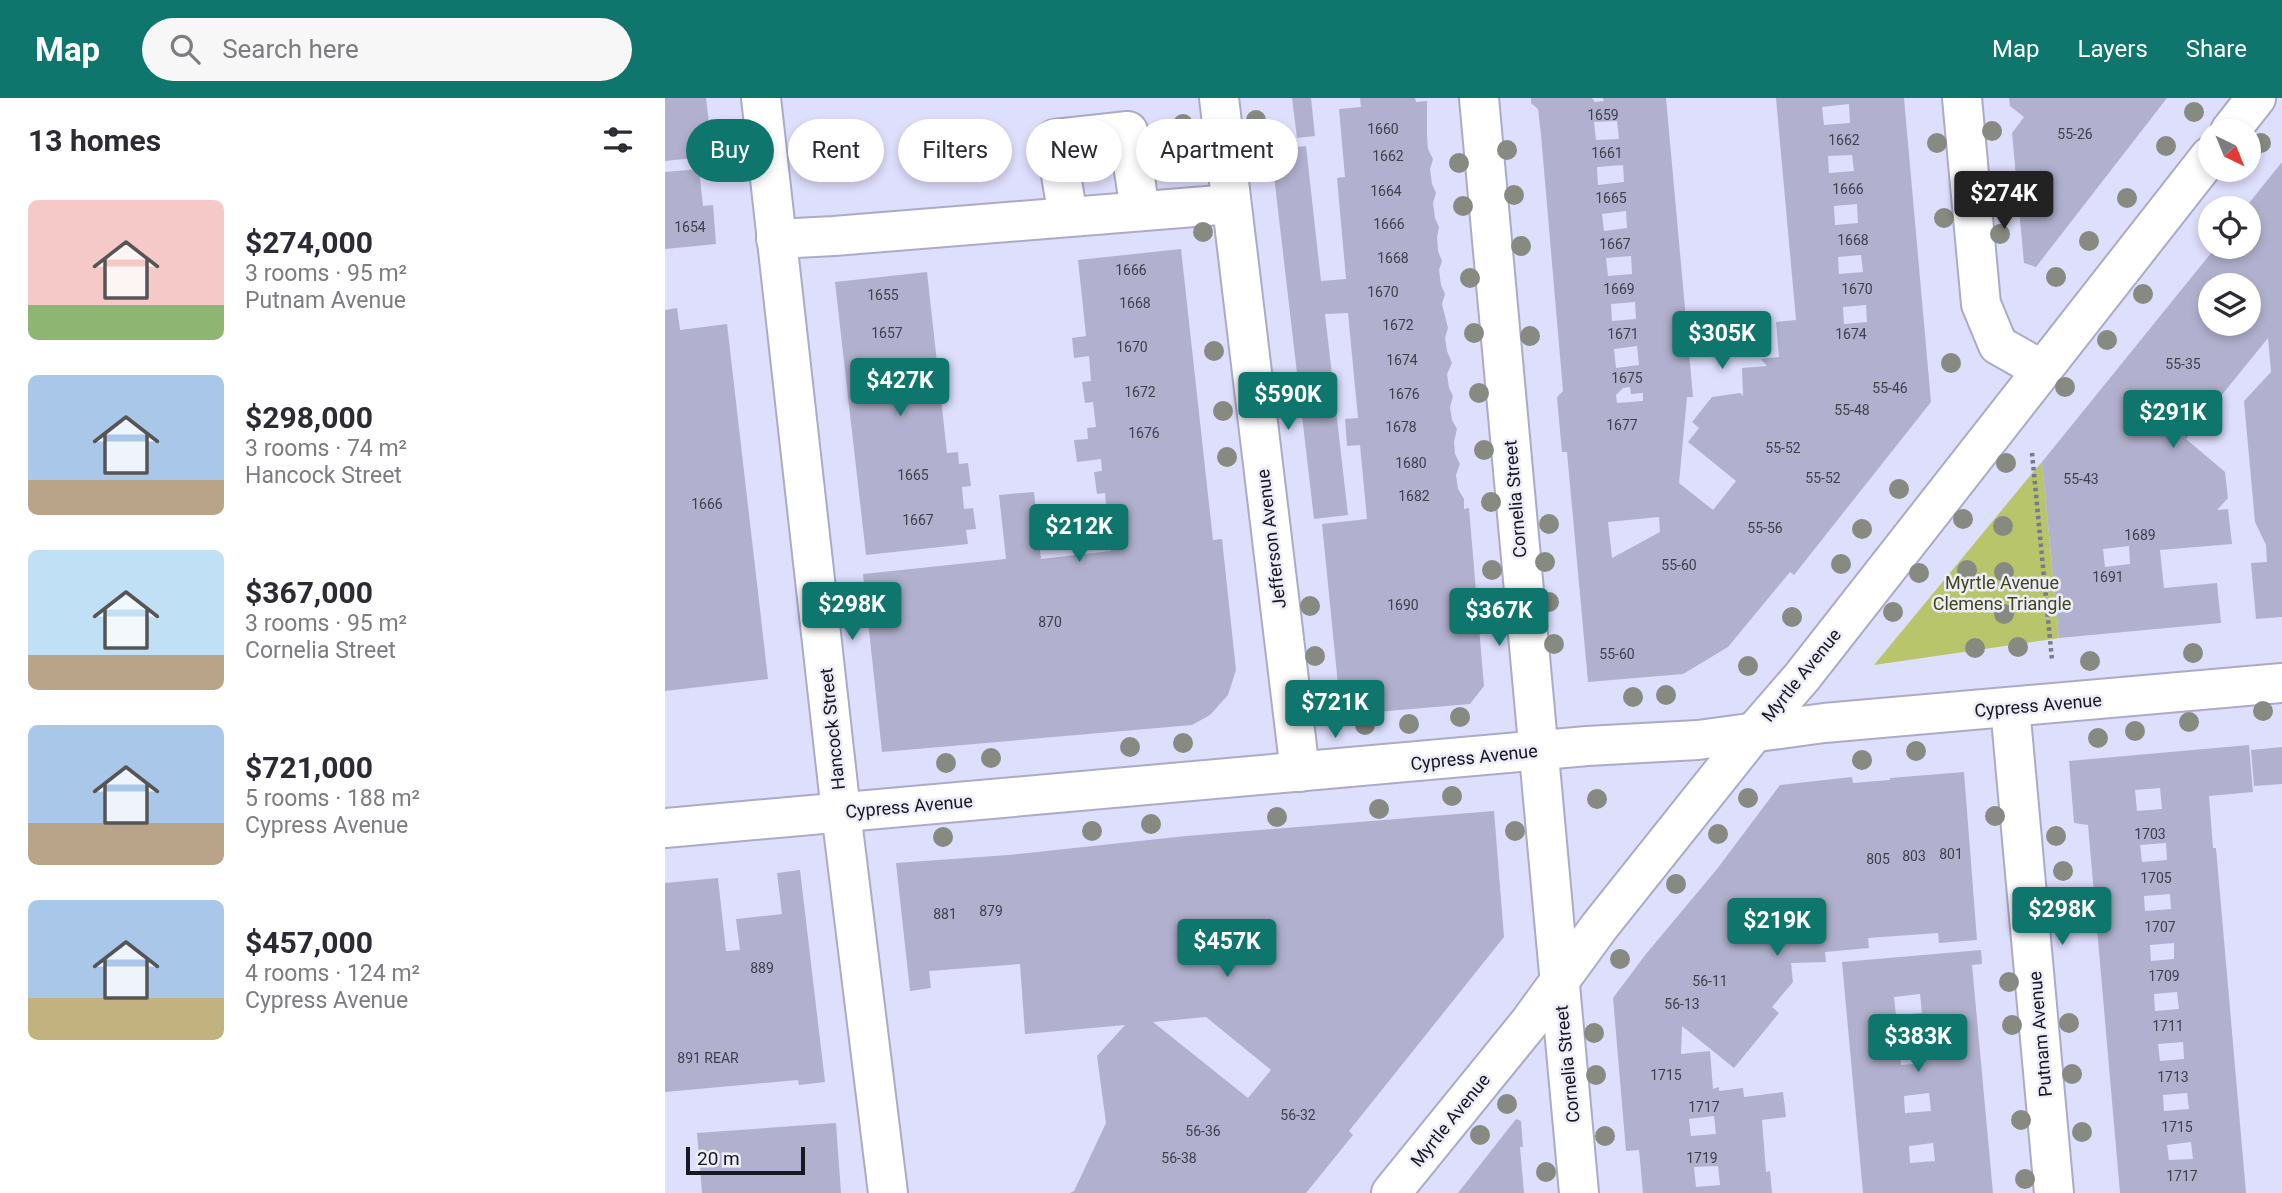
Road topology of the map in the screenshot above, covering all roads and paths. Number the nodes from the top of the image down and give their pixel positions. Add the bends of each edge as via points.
1 (761, 98) edge
2 (1219, 98) edge
3 (1479, 98) edge
4 (1962, 98) edge
5 (2256, 98) edge
6 (2239, 119) edge
7 (2198, 171) edge
8 (1231, 204) junction
9 (1140, 211) junction
10 (1068, 217) junction
11 (776, 239) junction
12 (2042, 370) junction
13 (2032, 453) dead end
14 (2052, 660) dead end
15 (2282, 683) edge
16 (2010, 707) junction
17 (1756, 730) junction
18 (1538, 750) junction
19 (1300, 772) junction
20 (841, 812) junction
21 (665, 828) edge
22 (1558, 982) junction
23 (888, 1193) edge
24 (1391, 1193) edge
25 (1579, 1193) edge
26 (2054, 1193) edge

1 - 11 street, Hancock Street
2 - 8 street, Jefferson Avenue
3 - 18 street, Cornelia Street
4 - 12 street via 1981,304 1998,345
5 - 6 street
7 - 12 street, Myrtle Avenue
8 - 9 street
8 - 19 street, Jefferson Avenue
9 - 10 street
9 - 10 street via 1128,131 1055,139
10 - 11 street
11 - 20 street, Hancock Street
12 - 17 street, Myrtle Avenue
13 - 14 path
15 - 16 street, Cypress Avenue
16 - 17 street, Cypress Avenue
16 - 26 street, Putnam Avenue
17 - 18 street, Cypress Avenue via 1698,740
17 - 22 street, Myrtle Avenue
18 - 19 street, Cypress Avenue
18 - 22 street, Cornelia Street
19 - 20 street, Cypress Avenue
20 - 21 street, Cypress Avenue
20 - 23 street, Hancock Street
22 - 24 street, Myrtle Avenue
22 - 25 street, Cornelia Street

